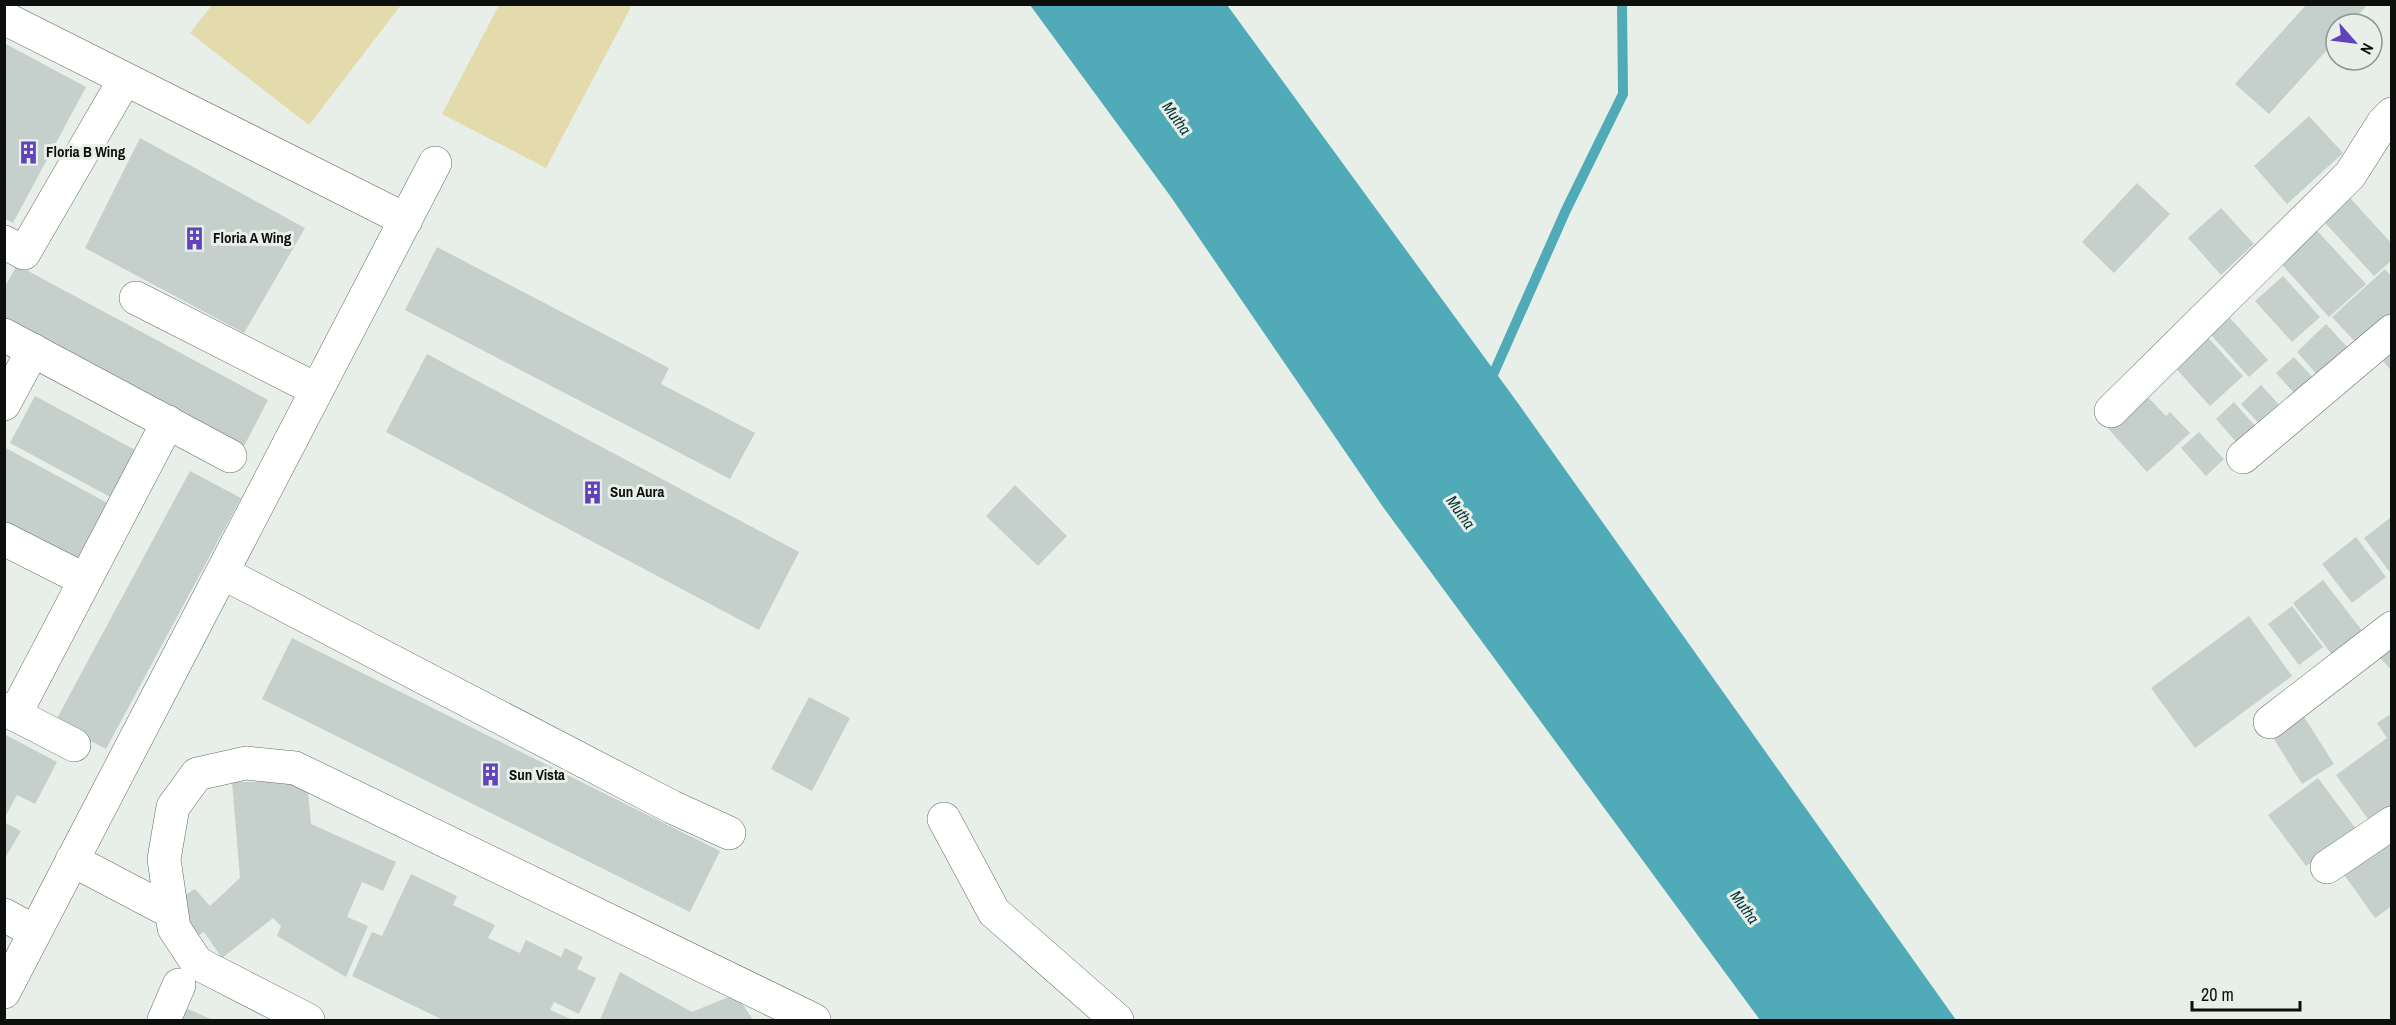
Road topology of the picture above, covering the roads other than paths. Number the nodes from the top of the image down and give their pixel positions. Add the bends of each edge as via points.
1 (4, 18) edge
2 (125, 79) junction
3 (2391, 114) edge
4 (435, 163) dead end
5 (406, 220) junction
6 (4, 242) edge
7 (136, 298) dead end
8 (2391, 331) edge
9 (4, 335) edge
10 (33, 350) junction
11 (317, 390) junction
12 (4, 404) edge
13 (2111, 411) dead end
14 (168, 422) junction
15 (230, 456) dead end
16 (2243, 457) dead end
17 (4, 538) edge
18 (223, 573) junction
19 (85, 580) junction
20 (2391, 628) edge
21 (10, 712) edge
22 (2270, 722) dead end
23 (74, 745) dead end
24 (944, 819) dead end
25 (2391, 824) edge
26 (729, 833) dead end
27 (72, 860) junction
28 (2327, 867) dead end
29 (171, 912) junction
30 (4, 915) edge
31 (34, 932) junction
32 (179, 985) dead end
33 (4, 992) edge
34 (797, 1016) edge
35 (164, 1020) edge
36 (308, 1020) edge
37 (1117, 1020) edge

1 - 2 street
2 - 5 street
2 - 6 street via 24,253
3 - 13 street via 2350,175
4 - 5 street
5 - 11 street
7 - 11 street
8 - 16 street
9 - 10 street
10 - 12 street
10 - 14 street
11 - 18 street
14 - 15 street
14 - 19 street
17 - 19 street
18 - 26 street
18 - 27 street
19 - 21 street
20 - 22 street
21 - 23 street
24 - 37 street via 994,912
25 - 28 street
27 - 29 street
27 - 31 street
29 - 34 street via 164,859 173,807 197,774 246,763 295,768
29 - 36 street via 174,928 197,963
30 - 31 street
31 - 33 street
32 - 35 street

